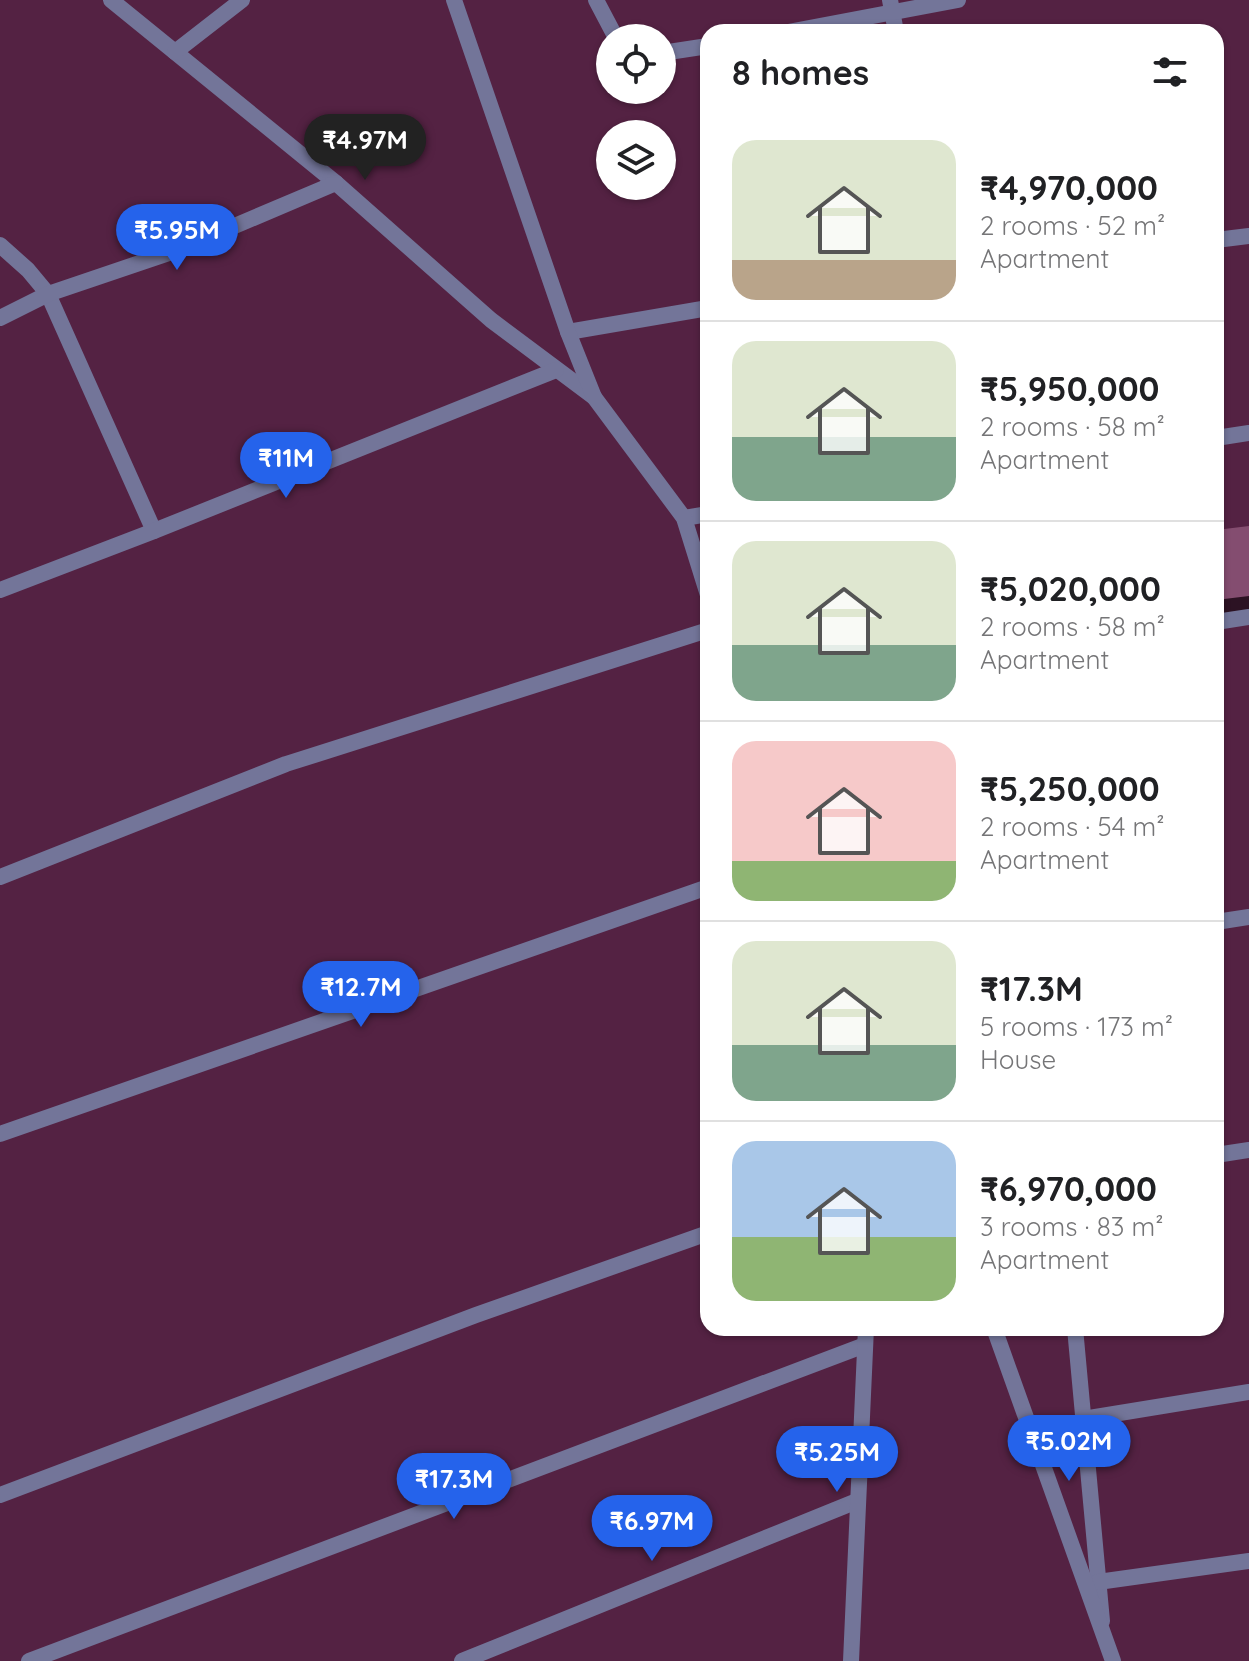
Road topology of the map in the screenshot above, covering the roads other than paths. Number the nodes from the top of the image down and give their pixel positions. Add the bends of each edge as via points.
1 (111, 0) edge
2 (242, 0) edge
3 (454, 0) edge
4 (596, 0) edge
5 (958, 0) edge
6 (892, 6) edge
7 (609, 24) edge
8 (820, 24) edge
9 (700, 47) edge
10 (676, 51) edge
11 (175, 52) junction
12 (336, 183) junction
13 (1249, 236) edge
14 (1224, 239) edge
15 (0, 245) edge
16 (48, 294) junction
17 (700, 309) edge
18 (0, 318) edge
19 (568, 332) junction
20 (556, 370) junction
21 (594, 397) junction
22 (1249, 433) edge
23 (1224, 437) edge
24 (700, 515) edge
25 (684, 518) junction
26 (154, 531) junction
27 (700, 569) edge
28 (0, 590) edge
29 (1249, 617) edge
30 (1224, 621) edge
31 (700, 633) edge
32 (0, 877) edge
33 (700, 890) edge
34 (1249, 917) edge
35 (1224, 921) edge
36 (0, 1134) edge
37 (1249, 1150) edge
38 (1224, 1154) edge
39 (700, 1236) edge
40 (865, 1336) edge
41 (997, 1336) edge
42 (1076, 1336) edge
43 (1249, 1392) edge
44 (1083, 1419) junction
45 (0, 1495) edge
46 (857, 1501) junction
47 (1249, 1561) edge
48 (1098, 1582) junction
49 (1103, 1635) junction
50 (29, 1661) edge
51 (462, 1661) edge
52 (851, 1661) edge
53 (1112, 1661) edge

1 - 11 street
2 - 11 street
3 - 19 street
4 - 7 street
5 - 6 street
6 - 8 street
9 - 10 street
11 - 12 street
12 - 16 street via 178,250
12 - 20 street via 491,320
13 - 14 street
15 - 16 street
16 - 18 street
16 - 26 street
17 - 19 street
19 - 21 street
20 - 21 street
20 - 26 street
21 - 25 street
22 - 23 street
24 - 25 street
25 - 27 street
26 - 28 street
29 - 30 street
31 - 32 street via 286,764
33 - 36 street
34 - 35 street
37 - 38 street
39 - 45 street
40 - 46 street
40 - 50 street
41 - 49 street
42 - 44 street
43 - 44 street
44 - 48 street
46 - 51 street
46 - 52 street
47 - 48 street
48 - 49 street
49 - 53 street

